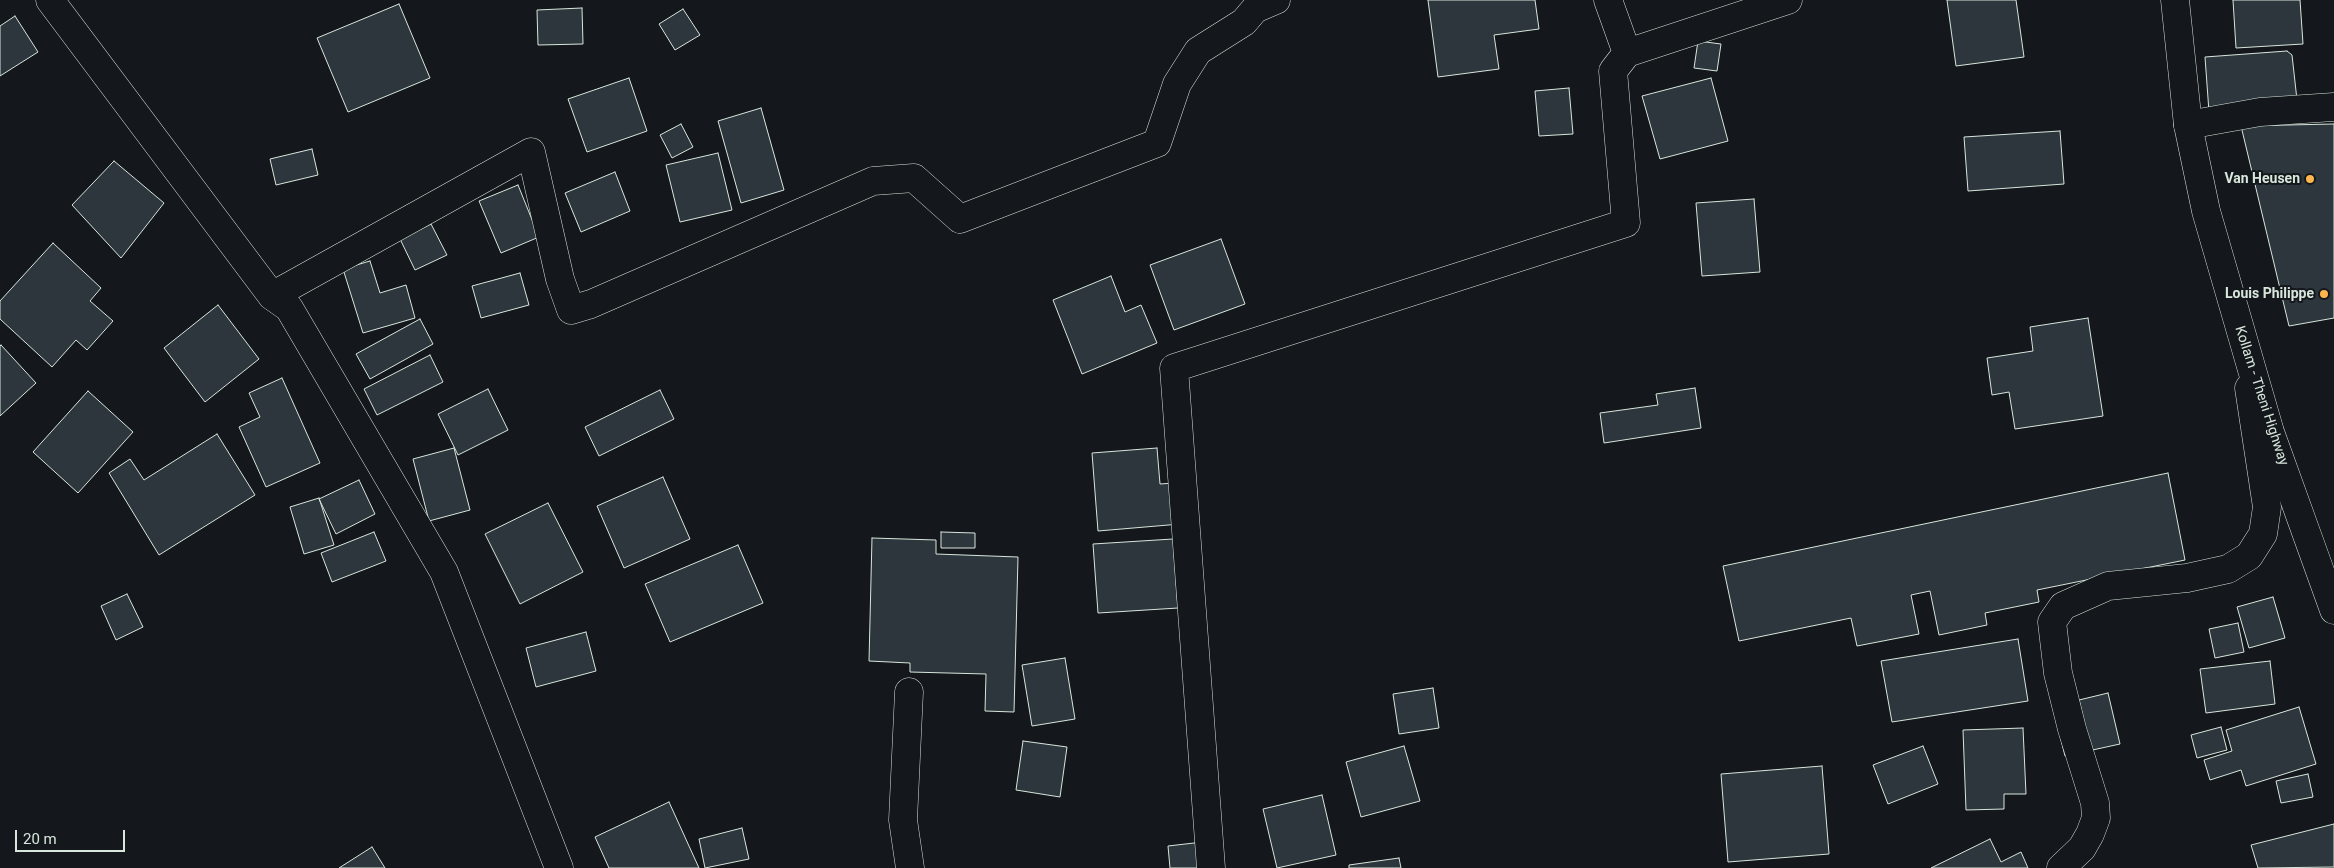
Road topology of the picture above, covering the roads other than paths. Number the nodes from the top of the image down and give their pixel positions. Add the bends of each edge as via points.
1 (50, 0) edge
2 (1276, 0) edge
3 (1608, 0) edge
4 (1788, 0) edge
5 (2175, 0) edge
6 (1627, 53) junction
7 (2334, 107) edge
8 (2188, 124) junction
9 (272, 296) junction
10 (2244, 347) junction
11 (2334, 610) edge
12 (909, 692) dead end
13 (559, 868) edge
14 (910, 868) edge
15 (1211, 868) edge
16 (2061, 868) edge

1 - 9 main road
2 - 9 main road via 1255,9 1244,22 1198,51 1177,84 1157,142 960,219 914,178 873,181 571,310 560,279 530,152
3 - 6 main road
4 - 6 main road
5 - 8 main road, Kollam - Theni Highway
6 - 15 main road via 1613,72 1626,223 1174,368
7 - 8 main road via 2260,112
8 - 10 main road, Kollam - Theni Highway via 2206,211
9 - 13 main road via 290,308 444,572
10 - 11 main road, Kollam - Theni Highway via 2270,432
10 - 16 main road via 2267,507 2263,534 2249,556 2228,569 2187,578 2108,586 2064,606 2052,622 2058,672 2095,803 2096,818 2082,848
12 - 14 main road via 903,820

